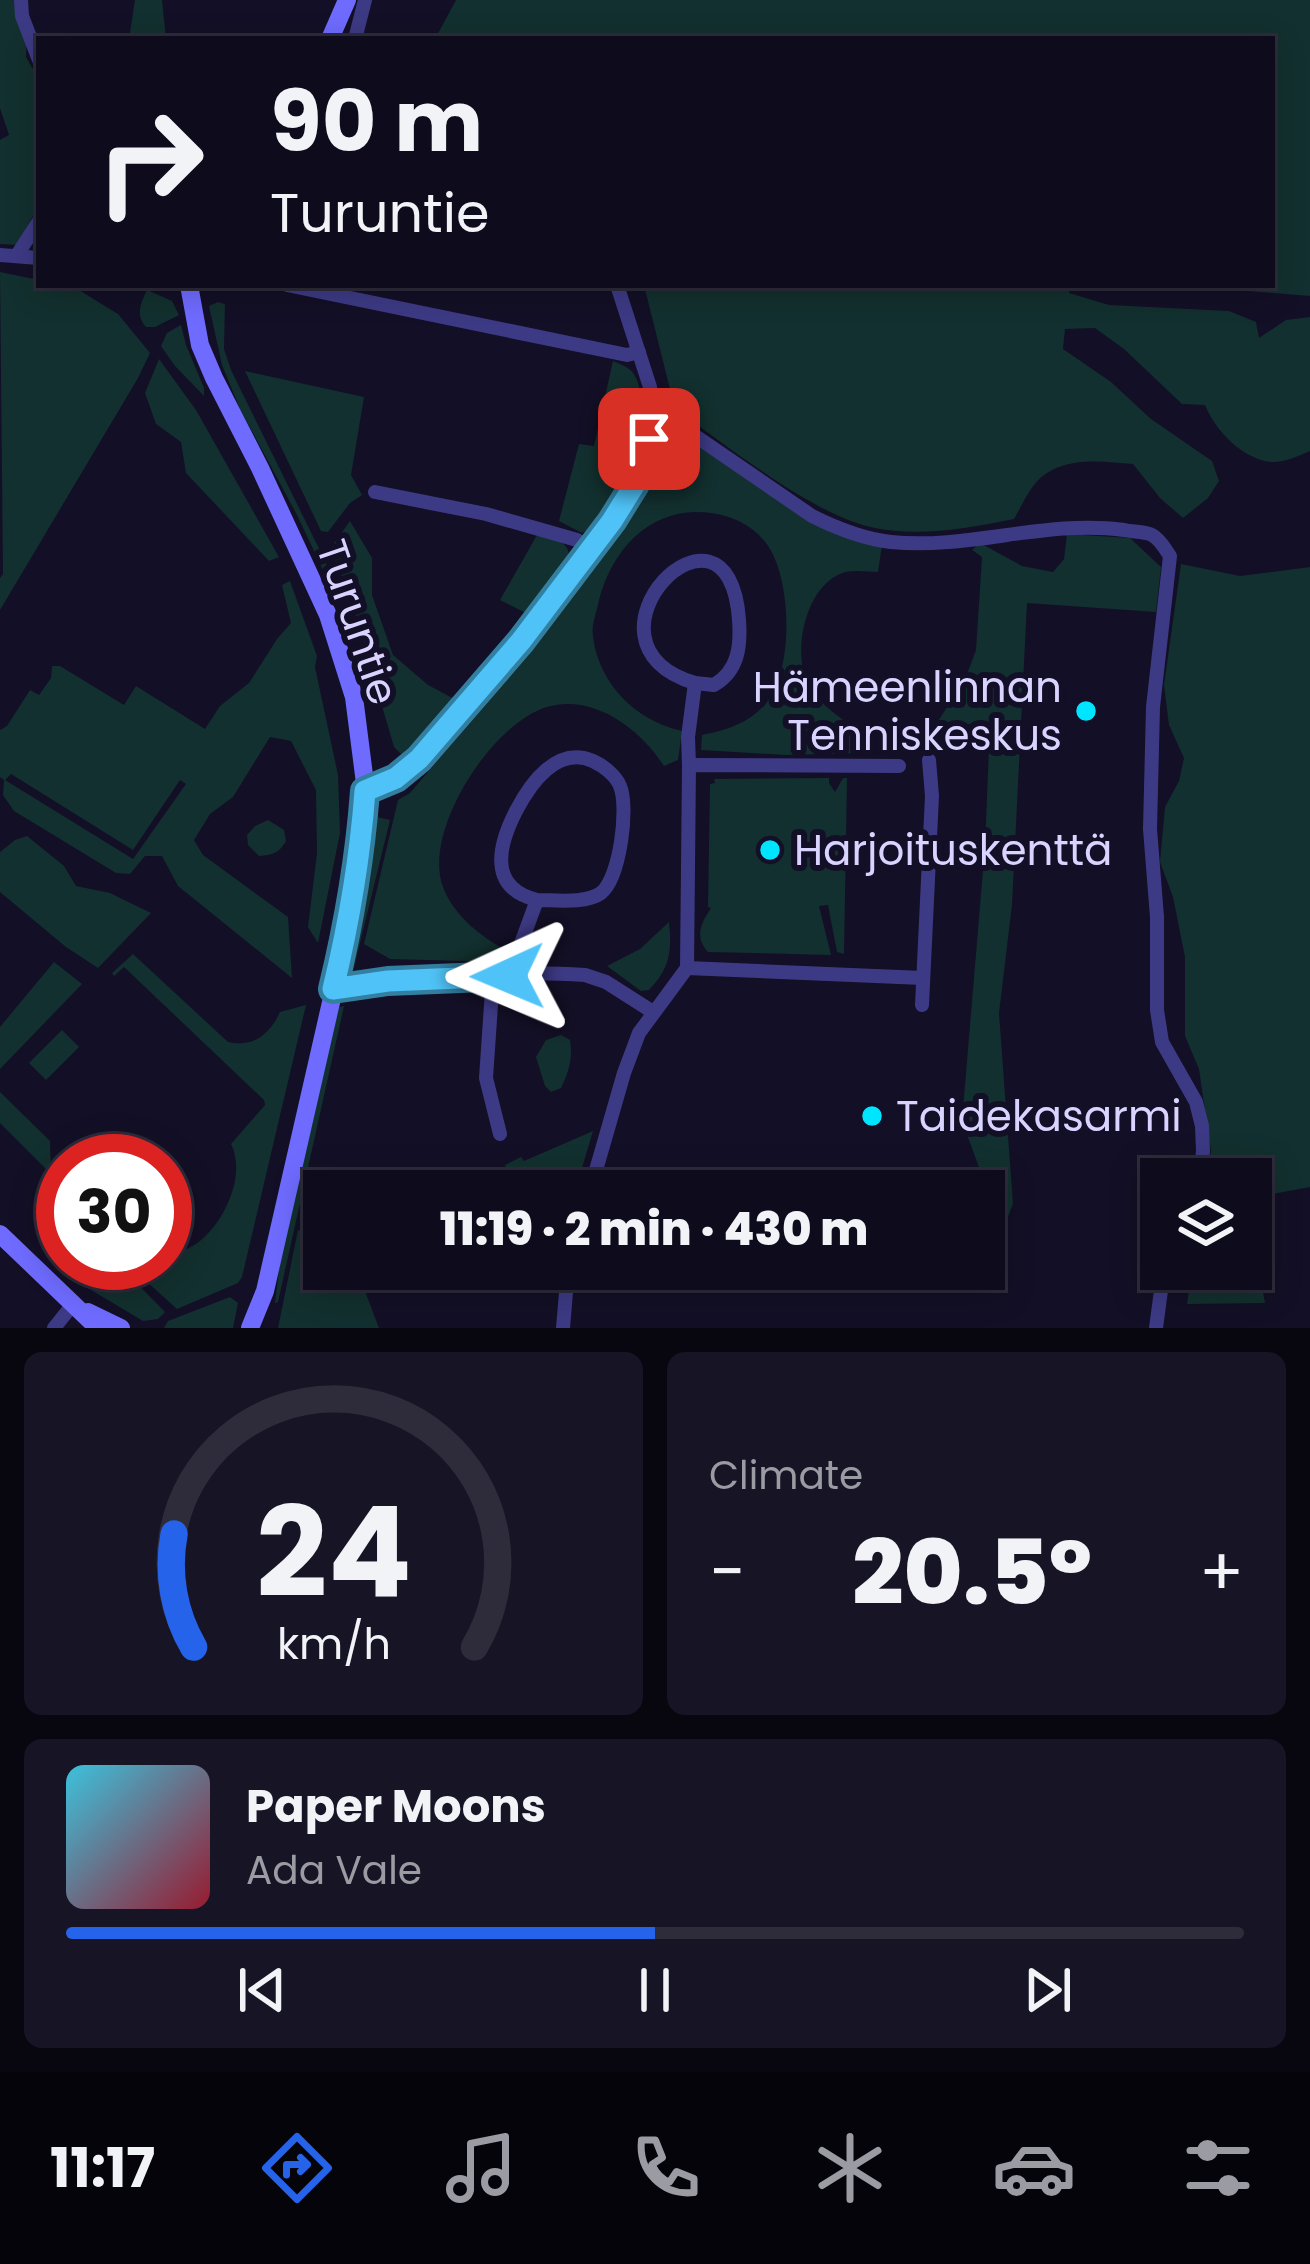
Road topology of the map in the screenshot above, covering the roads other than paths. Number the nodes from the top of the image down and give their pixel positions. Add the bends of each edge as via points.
1 (21, 0) edge
2 (347, 0) edge
3 (365, 0) edge
4 (331, 36) edge
5 (356, 36) edge
6 (36, 52) edge
7 (36, 226) edge
8 (0, 255) edge
9 (17, 255) junction
10 (36, 258) edge
11 (190, 288) edge
12 (302, 288) edge
13 (618, 288) edge
14 (639, 352) junction
15 (651, 412) junction
16 (375, 492) dead end
17 (591, 548) junction
18 (694, 683) junction
19 (929, 760) dead end
20 (689, 765) junction
21 (899, 766) dead end
22 (365, 791) junction
23 (537, 901) junction
24 (687, 968) junction
25 (501, 976) junction
26 (923, 978) junction
27 (333, 989) junction
28 (922, 1005) dead end
29 (653, 1012) junction
30 (500, 1134) dead end
31 (1202, 1158) edge
32 (596, 1170) edge
33 (0, 1234) edge
34 (566, 1290) edge
35 (1161, 1290) edge
36 (265, 1291) junction
37 (76, 1305) junction
38 (54, 1328) edge
39 (98, 1328) edge
40 (121, 1328) edge
41 (250, 1328) edge
42 (265, 1328) edge
43 (563, 1328) edge
44 (1156, 1328) edge

1 - 6 street
2 - 4 main road
3 - 5 street
7 - 9 street
8 - 9 street
9 - 10 street
11 - 22 main road, Turuntie via 200,345 328,615 354,697
12 - 14 street
13 - 14 street
14 - 15 street
15 - 17 street via 635,484
15 - 31 street via 812,516 874,538 968,541 1067,528 1151,535 1162,544 1169,556 1150,829 1158,1027 1196,1102
16 - 17 street via 486,514
17 - 22 street via 436,742 396,778
18 - 18 street via 714,685 731,672 739,624 727,572 700,560 672,572 644,620 650,653
18 - 20 street
19 - 26 street
20 - 21 street
20 - 24 street
22 - 27 main road, Turuntie via 354,897
23 - 23 street via 511,887 505,874 508,826 544,770 578,758 596,762 621,788 619,854 609,883 589,898
23 - 25 street
24 - 26 street
24 - 29 street
25 - 27 street
25 - 29 street via 595,977
25 - 30 street via 486,1078
26 - 28 street
27 - 36 main road, Turuntie
29 - 32 street via 638,1033
33 - 37 main road
34 - 43 street
35 - 44 street
36 - 41 main road, Turuntie
36 - 42 main road, Turuntie
37 - 38 street
37 - 39 main road
37 - 40 main road

